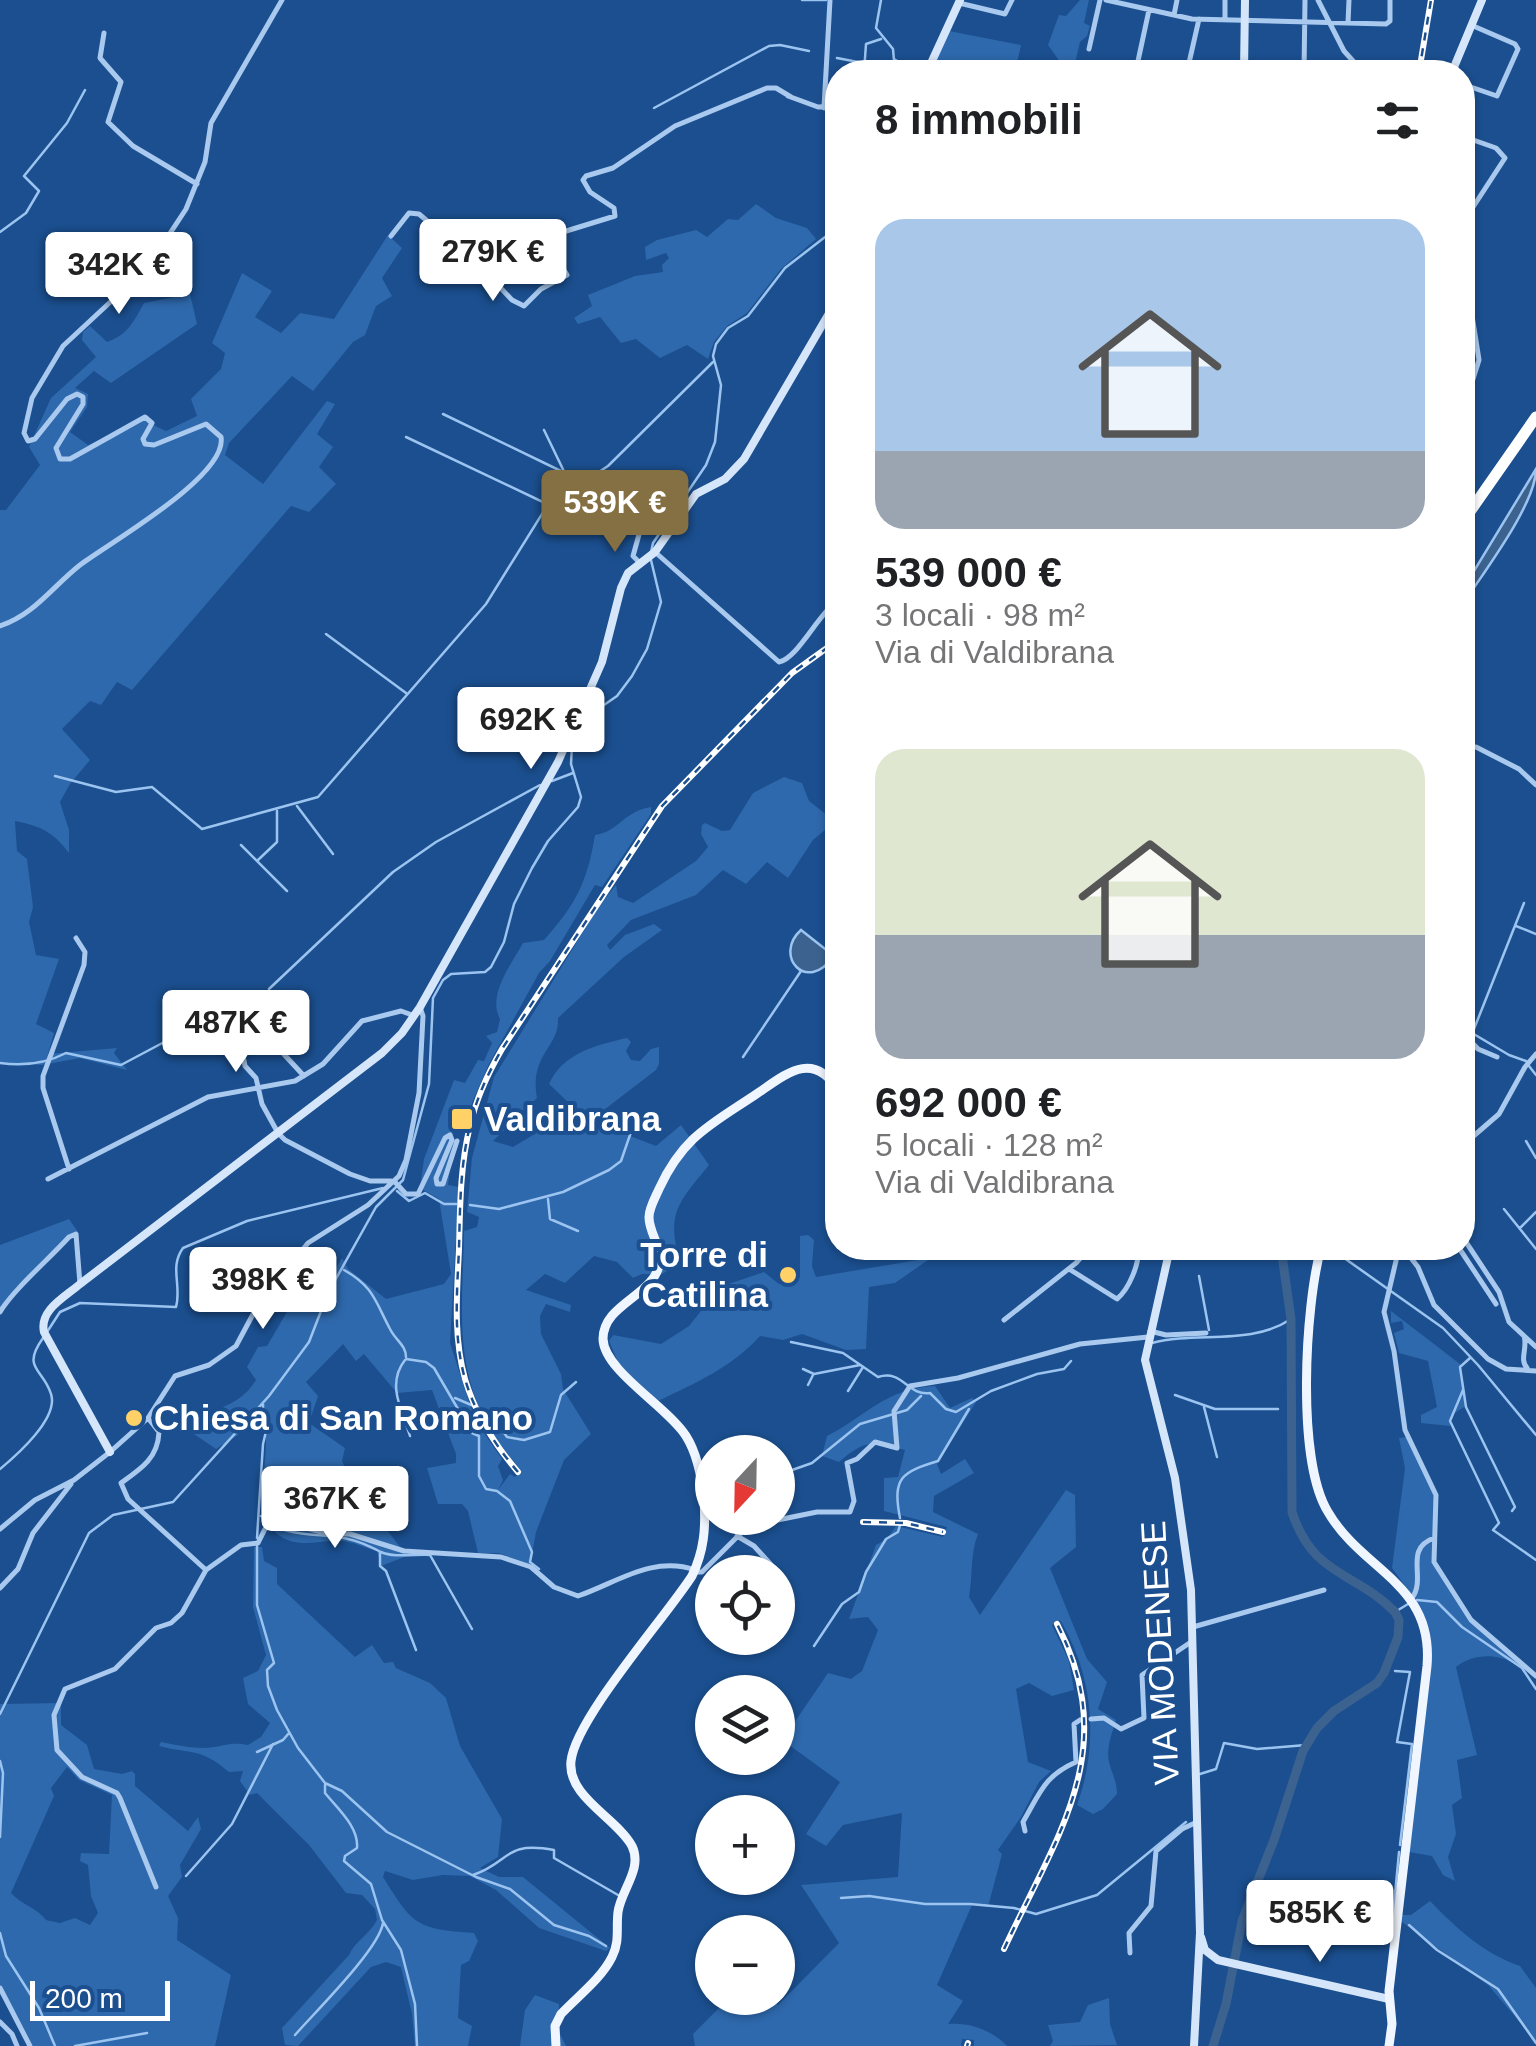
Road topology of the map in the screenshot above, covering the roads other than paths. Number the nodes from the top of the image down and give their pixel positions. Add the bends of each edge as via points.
1 (282, 0) edge
2 (830, 0) edge
3 (994, 0) edge
4 (1012, 0) edge
5 (1103, 0) edge
6 (1177, 0) edge
7 (1225, 0) edge
8 (1245, 0) edge
9 (1304, 0) edge
10 (1318, 0) edge
11 (1349, 0) edge
12 (1390, 0) edge
13 (1482, 0) edge
14 (959, 2) edge
15 (1149, 10) junction
16 (991, 11) junction
17 (1174, 15) junction
18 (1199, 19) junction
19 (1225, 19) junction
20 (1244, 20) junction
21 (1304, 23) junction
22 (1348, 23) junction
23 (1333, 24) junction
24 (1472, 26) junction
25 (104, 33) dead end
26 (1089, 50) dead end
27 (827, 60) edge
28 (932, 60) edge
29 (1138, 60) edge
30 (1190, 60) edge
31 (1244, 60) edge
32 (1304, 60) edge
33 (1351, 60) edge
34 (1457, 60) edge
35 (1475, 88) edge
36 (825, 90) edge
37 (824, 108) joint
38 (1475, 140) edge
39 (197, 184) junction
40 (1475, 204) edge
41 (391, 236) dead end
42 (825, 321) edge
43 (1475, 335) edge
44 (1475, 373) edge
45 (1536, 409) edge
46 (1536, 418) edge
47 (1475, 496) edge
48 (1475, 505) edge
49 (614, 518) dead end
50 (648, 556) junction
51 (825, 609) edge
52 (0, 626) edge
53 (1476, 747) dead end
54 (1536, 785) edge
55 (76, 938) dead end
56 (242, 1001) dead end
57 (215, 1011) dead end
58 (418, 1012) junction
59 (1475, 1046) edge
60 (1536, 1054) edge
61 (1498, 1056) dead end
62 (825, 1075) edge
63 (304, 1076) junction
64 (259, 1086) junction
65 (278, 1133) junction
66 (1475, 1135) edge
67 (457, 1141) dead end
68 (69, 1169) junction
69 (48, 1179) dead end
70 (394, 1181) junction
71 (1475, 1255) edge
72 (1078, 1260) edge
73 (1138, 1260) edge
74 (1167, 1260) edge
75 (1318, 1260) edge
76 (1397, 1260) edge
77 (1412, 1260) edge
78 (1467, 1260) edge
79 (1069, 1269) junction
80 (80, 1284) junction
81 (1496, 1304) dead end
82 (0, 1312) edge
83 (1004, 1320) dead end
84 (1206, 1333) dead end
85 (1148, 1334) junction
86 (1522, 1334) junction
87 (1536, 1348) edge
88 (1524, 1356) junction
89 (1513, 1370) junction
90 (1533, 1372) edge
91 (148, 1418) junction
92 (110, 1452) junction
93 (74, 1480) junction
94 (0, 1529) edge
95 (737, 1536) junction
96 (1434, 1538) junction
97 (762, 1555) edge
98 (206, 1570) junction
99 (694, 1571) junction
100 (0, 1588) edge
101 (1324, 1590) dead end
102 (1411, 1598) junction
103 (1193, 1628) junction
104 (1193, 1640) junction
105 (1536, 1676) edge
106 (1092, 1719) dead end
107 (1080, 1720) dead end
108 (1198, 1822) junction
109 (1026, 1831) dead end
110 (156, 1887) dead end
111 (1200, 1933) junction
112 (1130, 1953) dead end
113 (1221, 1960) junction
114 (1197, 1974) junction
115 (0, 1988) edge
116 (1389, 1999) junction
117 (0, 2022) edge
118 (16, 2046) edge
119 (30, 2046) edge
120 (556, 2046) edge
121 (1194, 2046) edge
122 (1389, 2046) edge

1 - 39 street via 210,122
2 - 27 street
3 - 16 street
4 - 16 street via 1007,13
5 - 15 street
5 - 26 street
6 - 17 street
7 - 19 street
8 - 20 street
9 - 21 street
10 - 23 street
11 - 22 street
12 - 22 street via 1388,24
13 - 24 street
14 - 16 street
14 - 28 street
15 - 17 street
15 - 29 street
17 - 18 street
18 - 19 street
18 - 30 street
19 - 20 street
20 - 21 street
20 - 31 street
21 - 23 street
21 - 32 street
22 - 23 street
23 - 33 street
24 - 34 street
24 - 35 street via 1518,49 1497,96
25 - 39 street via 100,58 121,82 108,122 127,142
36 - 37 street
37 - 41 street via 773,87 675,126 613,168 586,176 586,187 616,213 549,237 567,272 522,306 419,214 409,213
38 - 40 street via 1505,158
39 - 52 street via 148,267 63,346 32,398 24,434 35,440 77,394 84,404 56,448 60,459 145,417 152,423 143,438 148,445 203,424 223,442 218,454 170,506
42 - 50 street via 753,448 725,478 696,494
43 - 44 street
45 - 47 highway
46 - 48 highway
49 - 50 street via 640,532 632,556
50 - 51 street via 780,662 790,659
50 - 58 street via 621,588 602,662 558,762
53 - 54 street
55 - 68 street via 84,965 42,1088
56 - 63 street
57 - 64 street via 236,1024 245,1066
58 - 63 street via 362,1021 324,1064
58 - 65 street via 382,1053
58 - 70 street via 418,1103 406,1160
59 - 61 street
60 - 66 street via 1499,1114
62 - 99 main road via 798,1070 687,1142 650,1211 657,1273 604,1330 611,1360 676,1422 695,1453 705,1520
63 - 64 street
64 - 65 street
64 - 68 street via 208,1097
65 - 70 street via 350,1174
65 - 80 street
67 - 70 street via 443,1184 436,1178 450,1135 420,1192 410,1196
68 - 69 street
70 - 91 street via 310,1241 259,1303 236,1346 176,1376
71 - 86 street via 1500,1292 1509,1322
72 - 79 street
73 - 79 street via 1116,1299
74 - 85 street, VIA MODENESE
75 - 102 main road via 1308,1333 1316,1486 1338,1527
76 - 96 street via 1384,1308 1405,1430 1436,1495
77 - 89 street via 1436,1308 1488,1360
78 - 81 street
79 - 83 street
80 - 82 street via 76,1234
80 - 92 street via 42,1323
84 - 85 street
85 - 95 street via 910,1386 894,1411 897,1448 875,1442 847,1463 850,1512 756,1524
85 - 103 street, VIA MODENESE via 1145,1363 1177,1488
86 - 87 street
86 - 88 street
87 - 88 street
88 - 89 street
88 - 90 street
89 - 90 street
91 - 92 street
91 - 98 street via 160,1432 159,1445 121,1483 128,1499
92 - 93 street
93 - 94 street
93 - 100 street
95 - 97 street
95 - 99 street via 702,1572
96 - 102 street via 1416,1553 1418,1589
96 - 105 street via 1434,1562 1463,1610
98 - 99 street via 228,1552 258,1543 268,1525 280,1521 404,1551 501,1557 578,1596 661,1566
98 - 110 street via 182,1614 156,1628 115,1670 65,1689 54,1714 57,1750 88,1781 120,1798
99 - 120 main road via 591,1716 573,1752 576,1783 629,1842 635,1862 620,1902 613,1956 562,2014
101 - 103 street
102 - 116 main road via 1423,1619 1428,1658
103 - 104 street, VIA MODENESE
104 - 106 street via 1142,1675 1144,1718 1120,1729
104 - 108 street, VIA MODENESE
107 - 109 street via 1074,1724 1076,1762 1043,1783 1023,1822
108 - 111 street, VIA MODENESE
108 - 112 street, VIA MODENESE via 1156,1851 1151,1906 1130,1933
111 - 113 street via 1206,1950
111 - 114 street, VIA MODENESE
113 - 114 street
113 - 116 street
114 - 121 street, VIA MODENESE
115 - 119 street
116 - 122 main road
117 - 118 street

